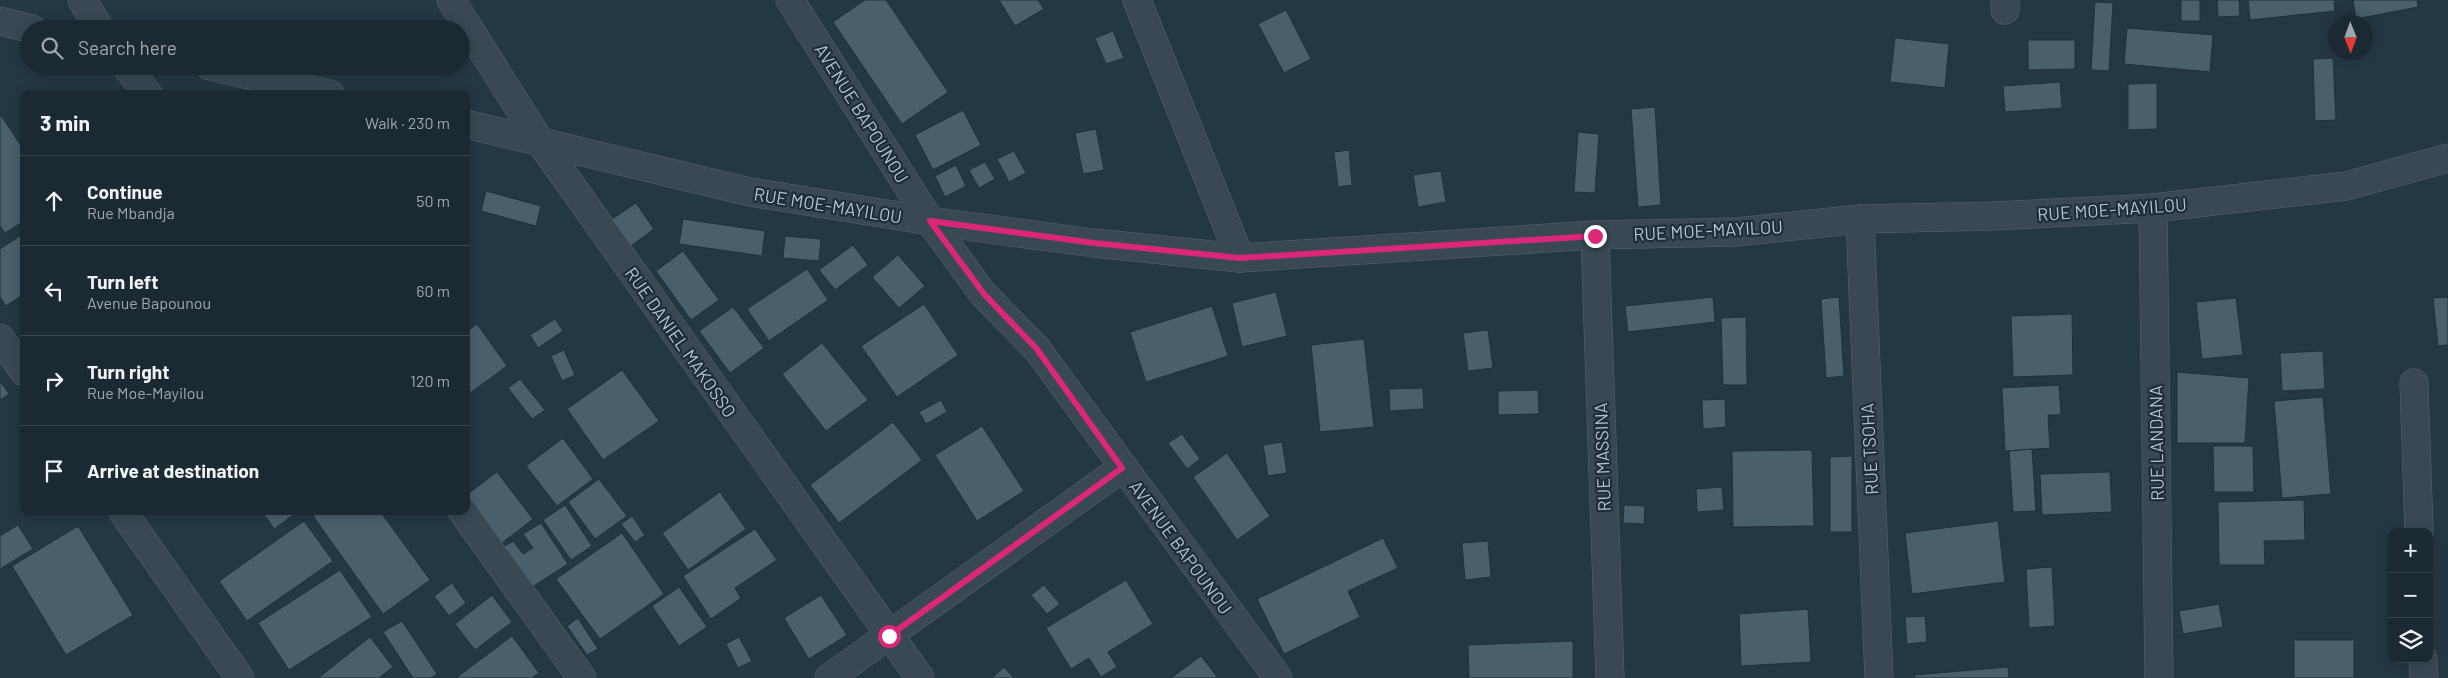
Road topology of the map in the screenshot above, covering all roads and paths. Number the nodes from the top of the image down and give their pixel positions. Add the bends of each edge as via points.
1 (82, 0) edge
2 (451, 0) edge
3 (790, 0) edge
4 (1137, 0) edge
5 (94, 20) edge
6 (464, 20) edge
7 (0, 21) edge
8 (20, 26) edge
9 (470, 30) edge
10 (133, 75) edge
11 (249, 75) edge
12 (145, 90) edge
13 (313, 90) edge
14 (470, 125) edge
15 (539, 140) junction
16 (2448, 158) edge
17 (2153, 208) junction
18 (1860, 219) junction
19 (930, 221) junction
20 (1595, 236) junction
21 (1240, 258) junction
22 (0, 338) edge
23 (20, 366) edge
24 (2414, 383) dead end
25 (1122, 468) junction
26 (125, 515) edge
27 (465, 515) edge
28 (2419, 528) edge
29 (889, 636) junction
30 (2423, 663) edge
31 (240, 678) edge
32 (582, 678) edge
33 (829, 678) edge
34 (920, 678) edge
35 (1278, 678) edge
36 (1610, 678) edge
37 (1879, 678) edge
38 (2159, 678) edge
39 (2424, 678) edge

1 - 5 street
2 - 6 street, RUE DANIEL MAKOSSO
3 - 19 street, AVENUE BAPOUNOU
4 - 21 street
7 - 8 street
9 - 15 street, RUE DANIEL MAKOSSO
10 - 12 street
11 - 13 street
14 - 15 street, RUE MOE-MAYILOU
15 - 19 street, RUE MOE-MAYILOU via 750,192
15 - 29 street, RUE DANIEL MAKOSSO
16 - 17 street, RUE MOE-MAYILOU via 2346,186
17 - 18 street, RUE MOE-MAYILOU
17 - 38 street, RUE LANDANA
18 - 20 street, RUE MOE-MAYILOU via 1737,232
18 - 37 street, RUE TSOHA
19 - 21 street, RUE MOE-MAYILOU
19 - 25 street, AVENUE BAPOUNOU via 984,294 1036,348
20 - 21 street, RUE MOE-MAYILOU
20 - 36 street, RUE MASSINA
22 - 23 street
24 - 28 street
25 - 29 street
25 - 35 street, AVENUE BAPOUNOU
26 - 31 street
27 - 32 street
29 - 33 street
29 - 34 street, RUE DANIEL MAKOSSO
30 - 39 street

